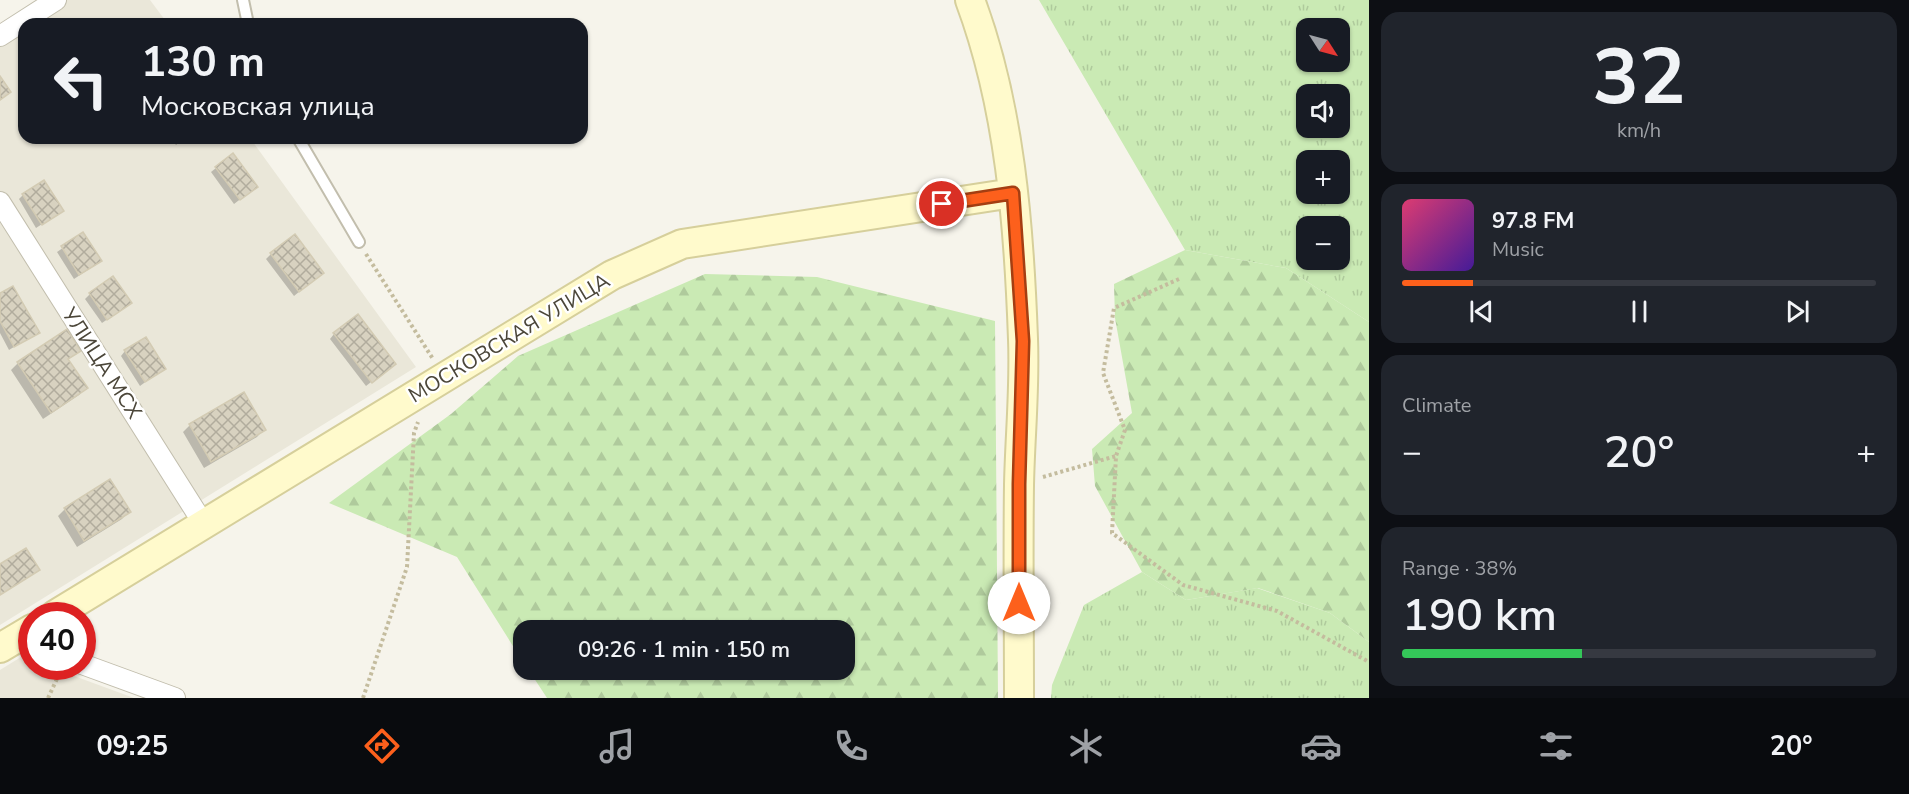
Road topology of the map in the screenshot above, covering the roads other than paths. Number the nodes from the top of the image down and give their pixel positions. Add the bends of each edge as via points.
1 (56, 0) edge
2 (243, 0) edge
3 (970, 0) edge
4 (28, 18) edge
5 (247, 18) edge
6 (18, 24) edge
7 (0, 36) edge
8 (302, 144) edge
9 (1013, 193) junction
10 (0, 202) edge
11 (359, 242) road end
12 (203, 523) junction
13 (76, 602) edge
14 (96, 669) edge
15 (175, 698) edge
16 (1019, 698) edge

1 - 4 street
2 - 5 lane
3 - 9 street via 998,99
6 - 7 street
8 - 11 lane
9 - 12 street, МОСКОВСКАЯ УЛИЦА via 682,244 612,275
9 - 16 street via 1023,341
10 - 12 street, УЛИЦА МСХ
12 - 13 street, МОСКОВСКАЯ УЛИЦА
14 - 15 street

